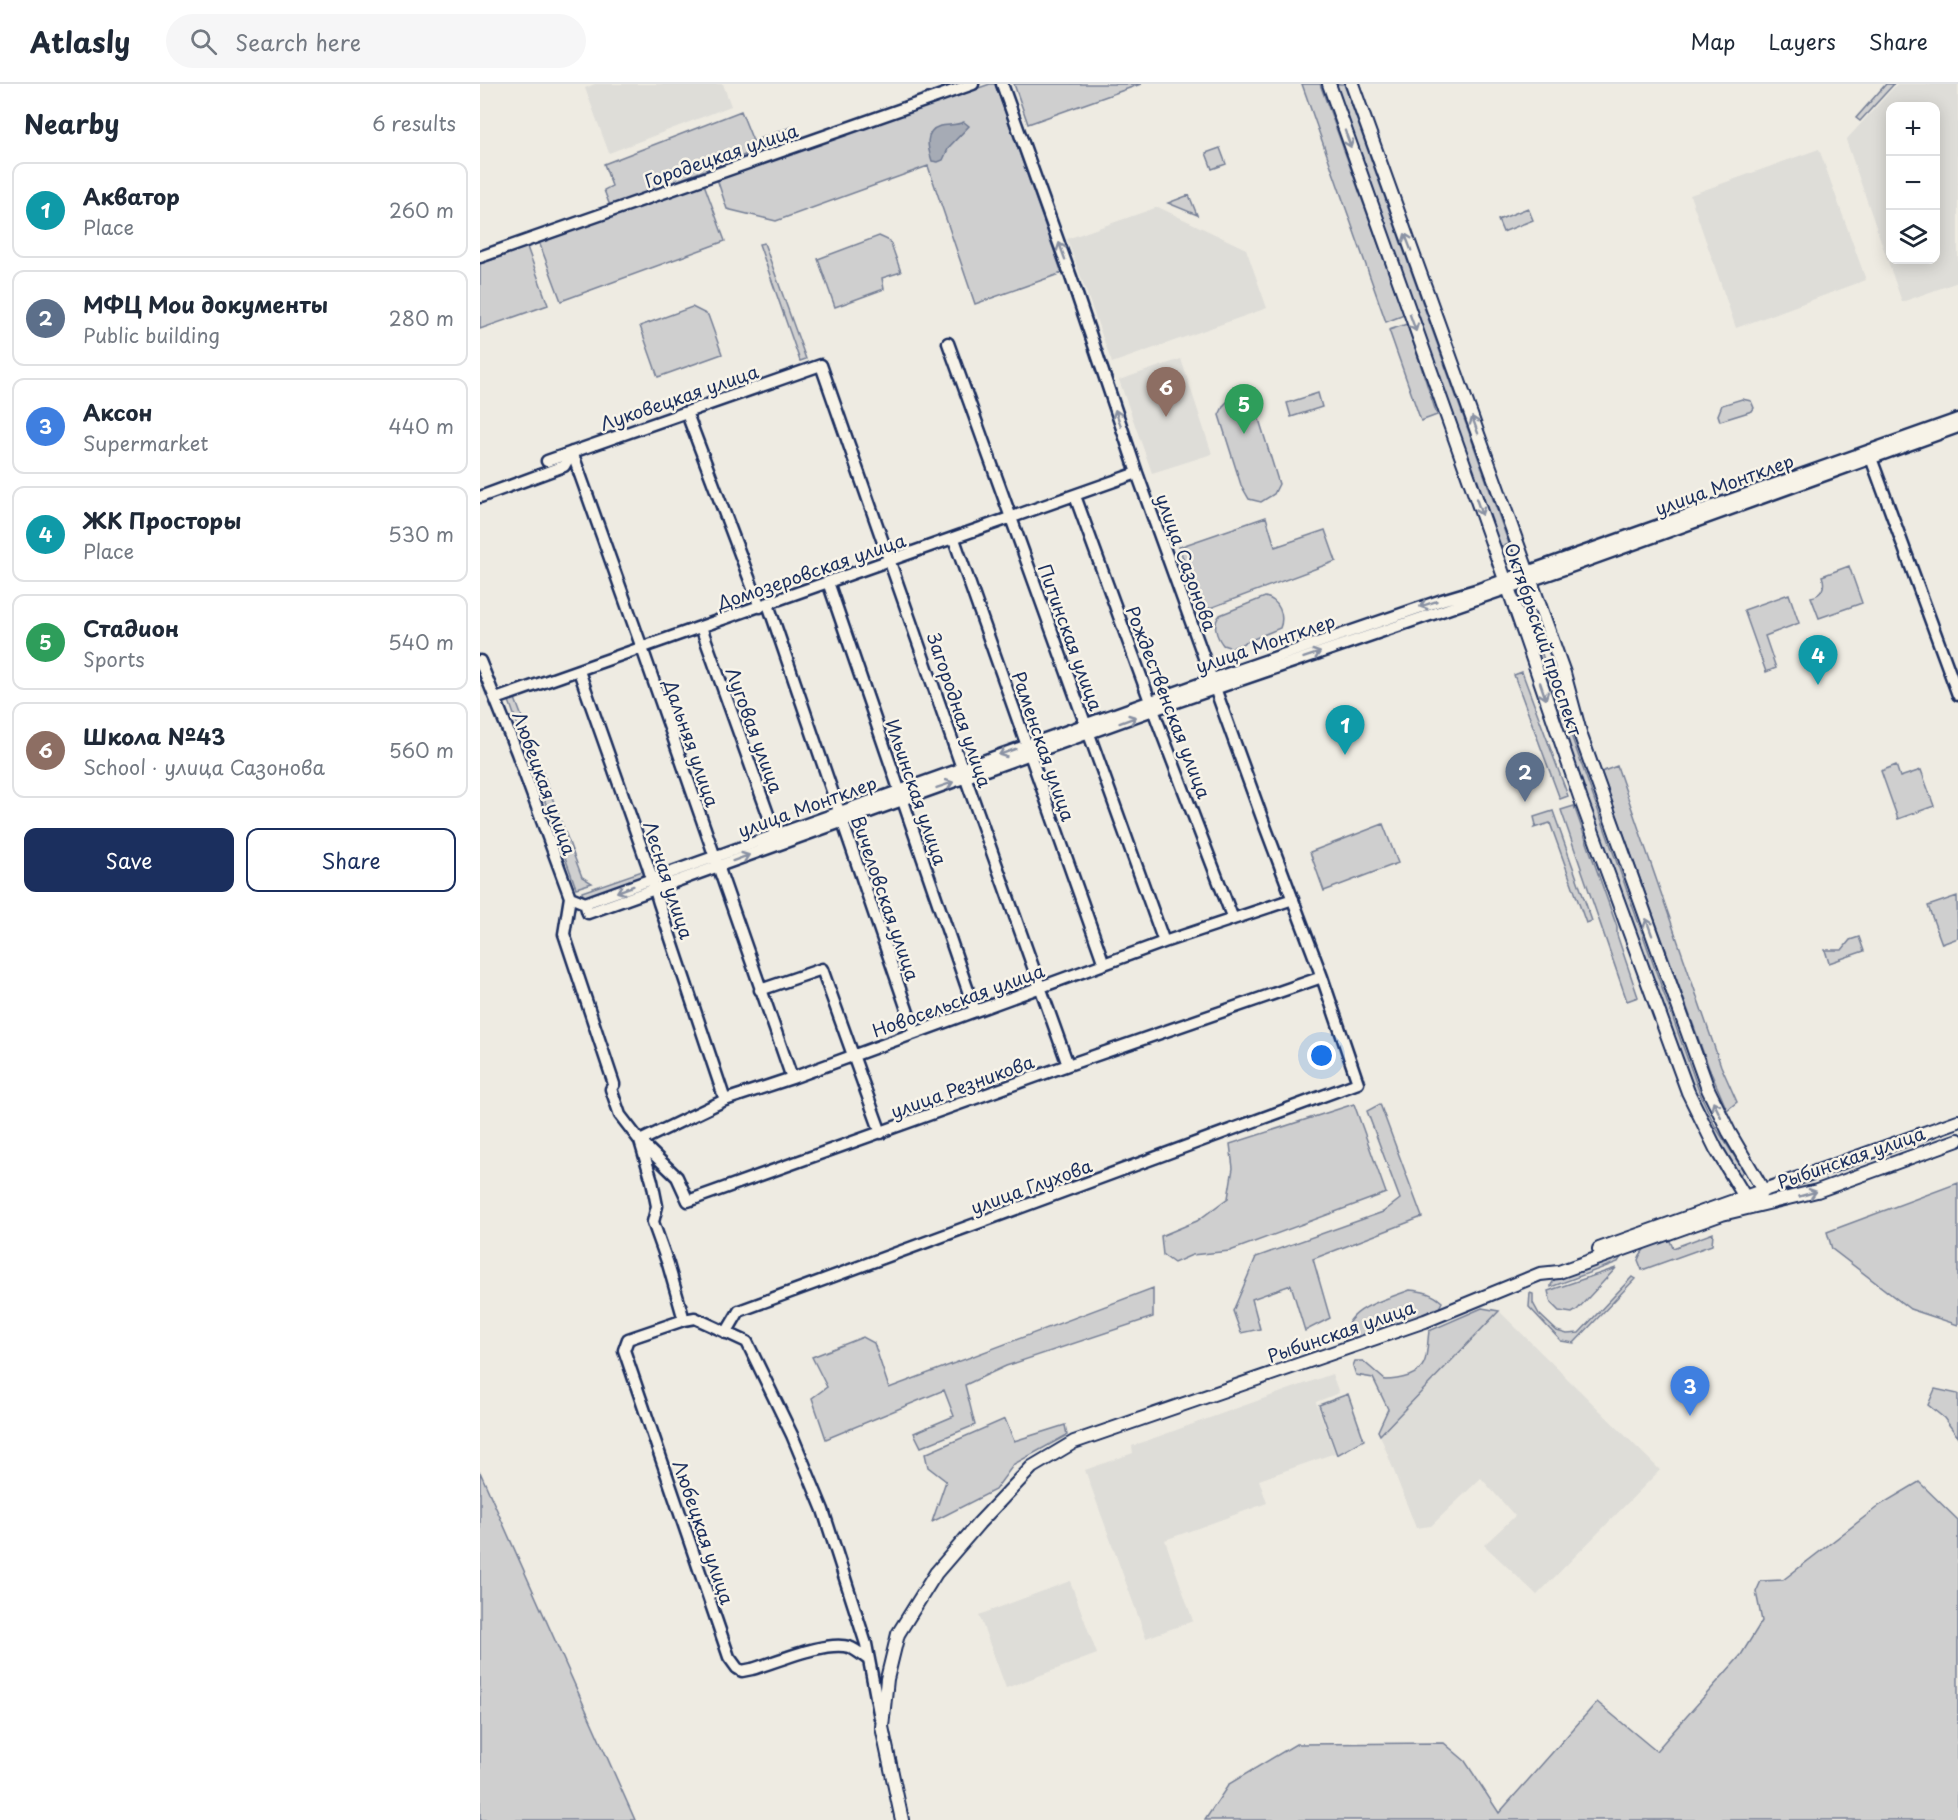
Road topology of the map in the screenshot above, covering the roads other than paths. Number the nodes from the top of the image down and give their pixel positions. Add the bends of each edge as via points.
1 (973, 84) edge
2 (1002, 84) edge
3 (1329, 84) edge
4 (1352, 84) edge
5 (480, 257) edge
6 (948, 343) dead end
7 (822, 365) joint
8 (689, 418) dead end
9 (1958, 419) edge
10 (1958, 427) edge
11 (572, 452) junction
12 (1871, 458) junction
13 (547, 461) dead end
14 (1137, 473) junction
15 (1075, 496) junction
16 (480, 497) edge
17 (1010, 519) junction
18 (954, 539) junction
19 (891, 561) junction
20 (1529, 576) junction
21 (828, 582) junction
22 (1506, 584) junction
23 (764, 605) junction
24 (701, 627) junction
25 (642, 648) junction
26 (480, 661) edge
27 (579, 671) junction
28 (1214, 684) junction
29 (1958, 695) edge
30 (496, 699) junction
31 (1152, 706) junction
32 (1088, 729) junction
33 (1028, 751) junction
34 (964, 773) junction
35 (901, 795) junction
36 (841, 817) junction
37 (777, 840) junction
38 (716, 862) junction
39 (653, 884) junction
40 (570, 897) junction
41 (1293, 899) junction
42 (1233, 919) junction
43 (1164, 942) junction
44 (1104, 964) junction
45 (1322, 977) junction
46 (1040, 987) junction
47 (760, 990) junction
48 (975, 1011) junction
49 (915, 1033) junction
50 (853, 1056) junction
51 (1068, 1065) junction
52 (792, 1078) junction
53 (1358, 1083) joint
54 (725, 1100) junction
55 (1958, 1121) edge
56 (881, 1133) junction
57 (1958, 1140) edge
58 (640, 1141) junction
59 (1763, 1191) junction
60 (1748, 1202) junction
61 (690, 1319) junction
62 (726, 1332) junction
63 (869, 1660) junction
64 (882, 1727) junction
65 (902, 1820) edge

1 - 5 street, Городецкая улица
14 -> 2 street, улица Сазонова
3 -> 22 main road, Октябрьский проспект
20 -> 4 main road, Октябрьский проспект
6 - 17 street, Питинская улица
7 - 11 street, Луковецкая улица
7 - 19 street, Загородная улица
8 - 23 street, Вичеловская улица
9 - 20 street, улица Монтклер
10 - 12 street, улица Монтклер
11 - 13 street, Луковецкая улица
11 - 16 street via 564,466
11 - 25 street, Дальняя улица
12 - 20 street, улица Монтклер
12 - 29 street
14 - 15 street, Домозеровская улица
14 - 28 street, улица Сазонова
15 - 17 street, Домозеровская улица
15 - 31 street, Рождественская улица
17 - 18 street, Домозеровская улица
17 - 32 street, Питинская улица
18 - 19 street, Домозеровская улица
18 - 33 street, Раменская улица
19 - 21 street, Домозеровская улица
19 - 34 street, Загородная улица
20 - 22 street, улица Монтклер
59 -> 20 main road, Октябрьский проспект via 1708,1089 1581,736 1564,673
21 - 23 street, Домозеровская улица
21 - 35 street, Ильинская улица
22 - 28 street, улица Монтклер via 1360,627
22 -> 60 main road, Октябрьский проспект via 1688,1092 1711,1141
23 - 24 street, Домозеровская улица
23 - 36 street, Вичеловская улица
24 - 25 street, Домозеровская улица
24 - 37 street, Луговая улица
25 - 27 street, Домозеровская улица
25 - 38 street, Дальняя улица
26 - 30 street, Любецкая улица
27 - 30 street, Домозеровская улица
27 - 39 street, Лесная улица
28 - 31 street, улица Монтклер
28 - 41 street, улица Сазонова
30 - 40 street, Любецкая улица
31 - 32 street, улица Монтклер
31 - 42 street, Рождественская улица
32 - 33 street, улица Монтклер
32 - 43 street, Питинская улица
33 - 34 street, улица Монтклер
33 - 44 street, Раменская улица
34 - 35 street, улица Монтклер
34 - 46 street, Загородная улица
35 - 36 street, улица Монтклер
35 - 48 street, Ильинская улица
36 - 37 street, улица Монтклер
36 - 49 street, Вичеловская улица
37 - 38 street, улица Монтклер
38 - 39 street, улица Монтклер
38 - 47 street, Дальняя улица
39 - 40 street, улица Монтклер via 586,908
39 - 54 street, Лесная улица
40 - 58 street, Любецкая улица via 564,934 614,1084 611,1089 620,1115
41 - 42 street, Новосельская улица
41 - 45 street, улица Сазонова
42 - 43 street, Новосельская улица
43 - 44 street, Новосельская улица
44 - 46 street, Новосельская улица
45 - 51 street, улица Резникова
45 - 53 street, улица Сазонова
46 - 48 street, Новосельская улица
46 - 51 street, Загородная улица
47 - 50 street via 822,969
47 - 52 street, Дальняя улица
48 - 49 street, Новосельская улица
49 - 50 street, Новосельская улица
50 - 52 street, Новосельская улица
50 - 56 street
51 - 56 street, улица Резникова
52 - 54 street, Новосельская улица
53 - 62 street, улица Глухова via 738,1311
54 - 58 street, Новосельская улица
55 - 59 main road
56 - 58 street, улица Резникова via 688,1201 677,1177
60 -> 57 main road, Рыбинская улица via 1817,1191
58 - 61 street via 657,1206 654,1222
59 - 60 main road
60 - 64 main road, Рыбинская улица via 1558,1272 1540,1274 1425,1321 1074,1443 1032,1467 936,1573 898,1634 887,1679
61 - 62 street
61 - 63 street, Любецкая улица via 628,1339 624,1350 729,1657 742,1671 826,1646 852,1648
62 - 63 street via 747,1342 792,1435 823,1510
63 - 64 street
64 - 65 main road, Рыбинская улица

